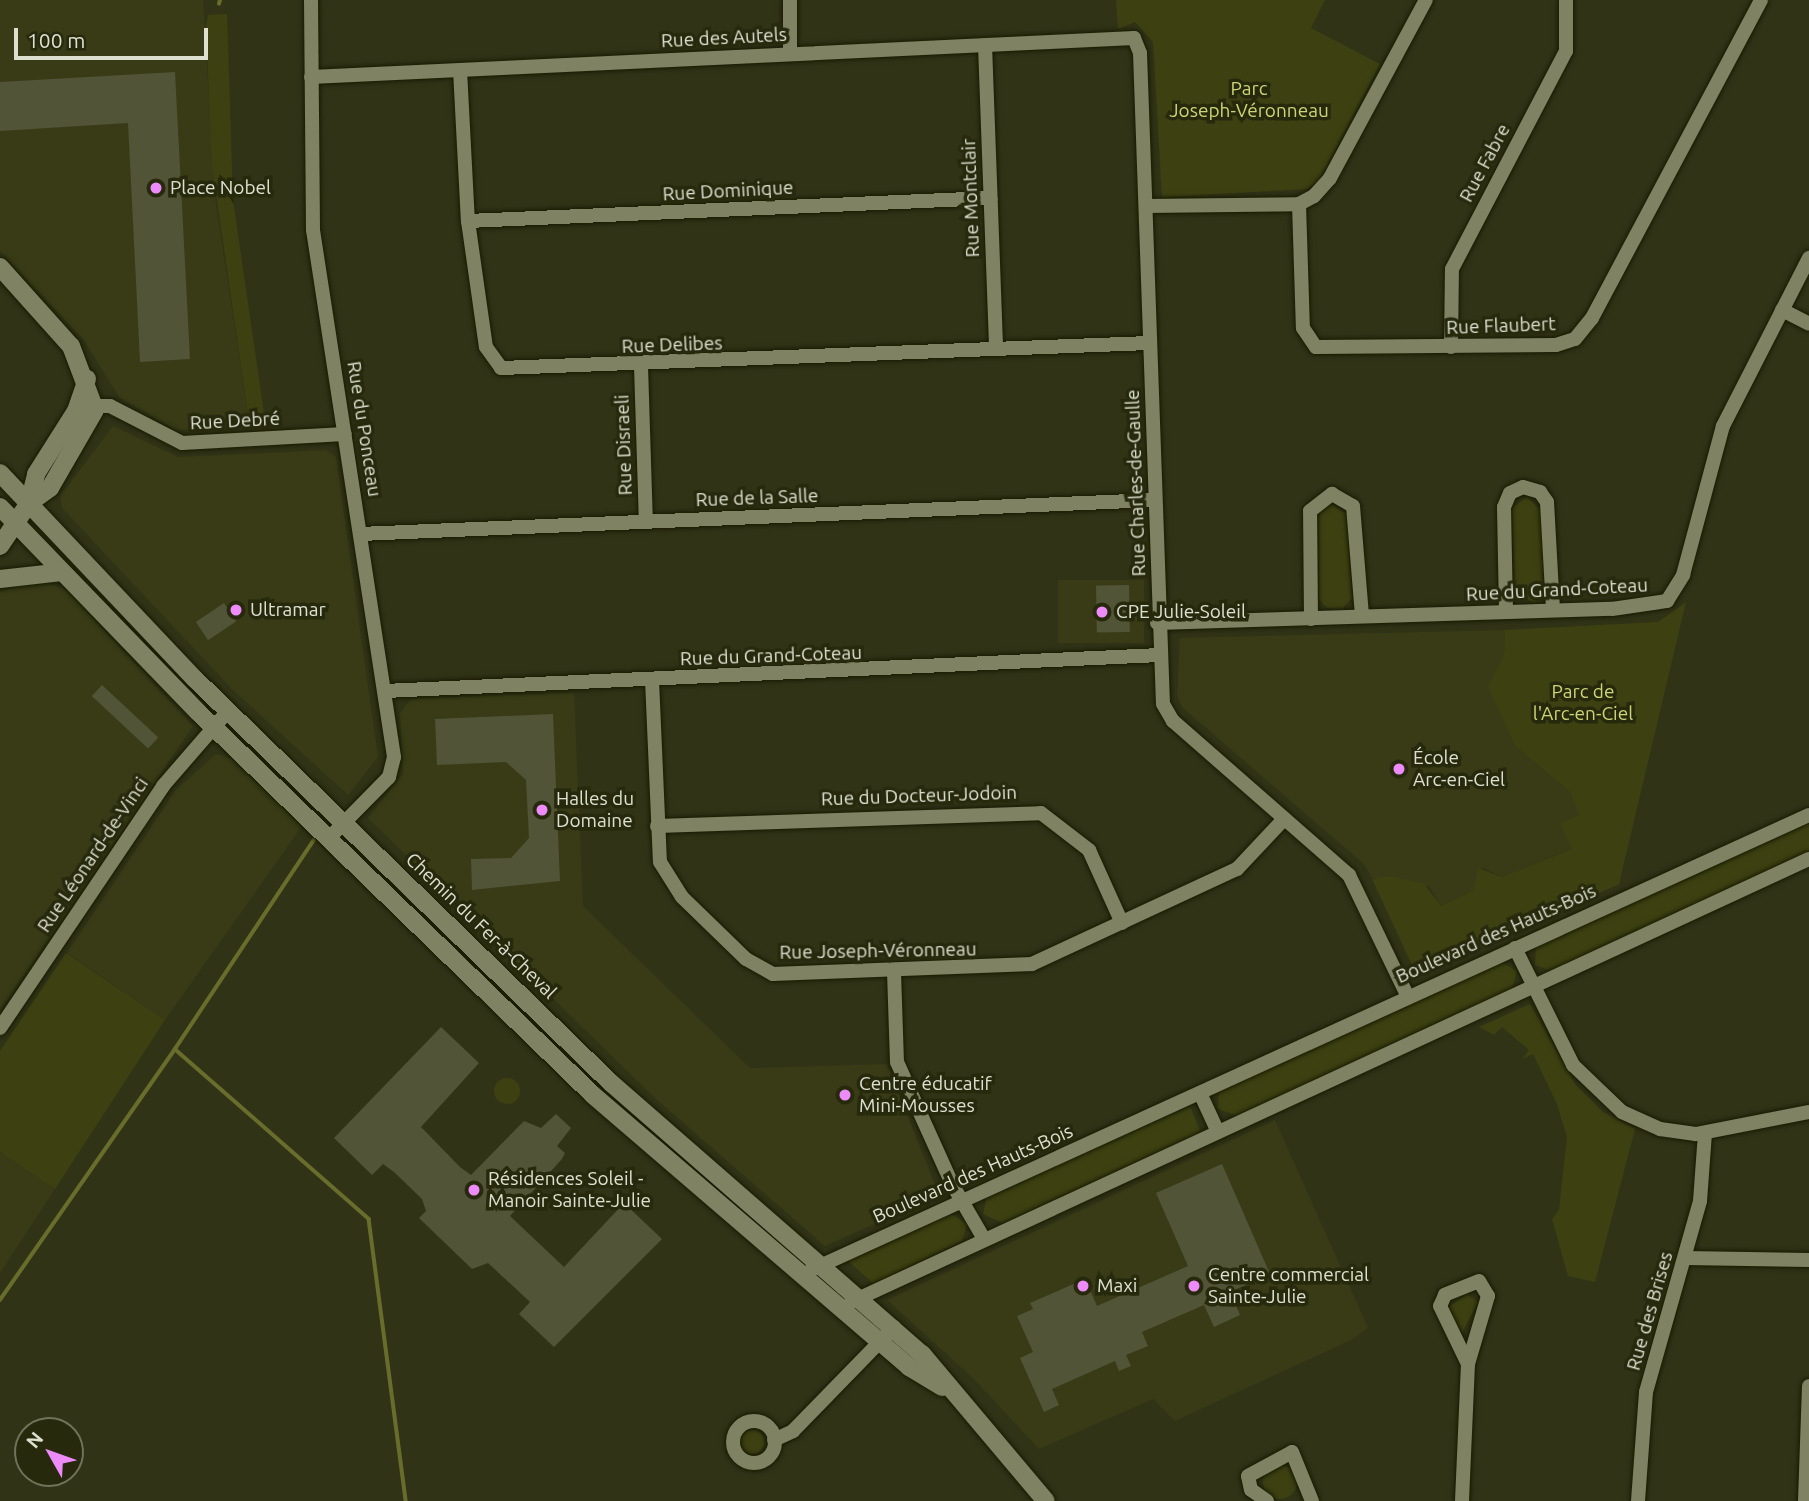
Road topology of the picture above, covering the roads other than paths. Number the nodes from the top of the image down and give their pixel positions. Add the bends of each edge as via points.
1 (311, 0) edge
2 (790, 0) edge
3 (1426, 0) edge
4 (1566, 0) edge
5 (1761, 0) edge
6 (1137, 42) joint
7 (985, 45) junction
8 (790, 54) junction
9 (460, 70) junction
10 (311, 76) junction
11 (990, 198) junction
12 (1299, 204) junction
13 (1146, 206) junction
14 (468, 221) junction
15 (1809, 258) edge
16 (0, 267) edge
17 (1782, 310) junction
18 (1809, 324) edge
19 (1150, 343) junction
20 (1451, 347) junction
21 (996, 349) junction
22 (641, 366) junction
23 (87, 379) junction
24 (94, 406) junction
25 (345, 434) junction
26 (0, 473) edge
27 (1156, 500) junction
28 (29, 503) junction
29 (0, 507) edge
30 (646, 522) junction
31 (16, 523) junction
32 (360, 534) junction
33 (0, 546) edge
34 (62, 572) junction
35 (0, 579) edge
36 (1553, 610) junction
37 (1506, 612) junction
38 (1362, 617) junction
39 (1311, 619) junction
40 (1157, 622) junction
41 (1160, 654) junction
42 (652, 680) junction
43 (385, 691) junction
44 (228, 711) junction
45 (214, 728) junction
46 (1809, 815) edge
47 (1284, 819) junction
48 (344, 823) junction
49 (657, 826) junction
50 (329, 838) junction
51 (350, 858) junction
52 (1809, 859) edge
53 (410, 886) junction
54 (1122, 923) junction
55 (1515, 948) junction
56 (894, 972) junction
57 (1534, 987) junction
58 (1407, 995) junction
59 (0, 1028) edge
60 (1200, 1093) junction
61 (1809, 1112) edge
62 (1217, 1130) junction
63 (1706, 1133) junction
64 (962, 1199) junction
65 (984, 1239) junction
66 (1685, 1258) junction
67 (1809, 1260) edge
68 (822, 1263) junction
69 (801, 1276) junction
70 (860, 1297) junction
71 (839, 1307) junction
72 (894, 1328) junction
73 (881, 1342) junction
74 (1468, 1364) junction
75 (1809, 1386) edge
76 (949, 1392) junction
77 (774, 1440) dead end
78 (1046, 1501) edge
79 (1267, 1501) edge
80 (1312, 1501) edge
81 (1462, 1501) edge
82 (1638, 1501) edge
83 (1805, 1501) edge

1 - 10 street, Rue du Ponceau
2 - 8 street
3 - 12 street via 1330,178
4 - 20 street, Rue Fabre via 1566,51 1451,269
5 - 20 street, Rue Flaubert via 1584,331 1556,345
6 - 7 street, Rue des Autels
6 - 13 street, Rue Charles-de-Gaulle
7 - 8 street, Rue des Autels
7 - 11 street, Rue Montclair
8 - 9 street, Rue des Autels
9 - 10 street, Rue des Autels
9 - 14 street, Rue Delibes
10 - 25 street, Rue du Ponceau via 313,230
11 - 14 street, Rue Dominique
11 - 21 street, Rue Montclair
12 - 13 street
12 - 20 street, Rue Flaubert via 1302,322 1311,344 1328,351
13 - 19 street, Rue Charles-de-Gaulle
14 - 22 street, Rue Delibes via 486,347 501,368
15 - 17 street, Rue du Grand-Coteau
16 - 23 street via 65,337
17 - 18 street
17 - 36 street, Rue du Grand-Coteau via 1707,467 1673,596 1651,606
19 - 21 street, Rue Delibes
19 - 27 street, Rue Charles-de-Gaulle
21 - 22 street, Rue Delibes
22 - 30 street, Rue Disraeli
23 - 24 street
23 - 28 street via 76,411 36,474
24 - 25 street, Rue Debré via 110,407 182,443
24 - 28 street via 83,439 50,488
25 - 32 street, Rue du Ponceau
26 - 28 street, Chemin du Fer-à-Cheval
27 - 30 street, Rue de la Salle
27 - 40 street, Rue Charles-de-Gaulle
28 - 31 street
28 - 44 street, Chemin du Fer-à-Cheval
29 - 31 street, Chemin du Fer-à-Cheval
30 - 32 street, Rue de la Salle
31 - 33 street
31 - 34 street, Chemin du Fer-à-Cheval
32 - 43 street, Rue du Ponceau
34 - 35 street
34 - 45 street, Chemin du Fer-à-Cheval
36 - 37 street, Rue du Grand-Coteau
36 - 37 street via 1547,502 1540,492 1523,487 1510,493 1504,507
37 - 38 street, Rue du Grand-Coteau
38 - 39 street, Rue du Grand-Coteau
38 - 39 street via 1353,506 1332,494 1310,512
39 - 40 street, Rue du Grand-Coteau
40 - 41 street, Rue Charles-de-Gaulle
41 - 42 street, Rue du Grand-Coteau
41 - 47 street, Rue Charles-de-Gaulle via 1169,716
42 - 43 street, Rue du Grand-Coteau
42 - 49 street, Rue Joseph-Véronneau
43 - 48 street, Rue du Ponceau via 392,772
44 - 45 street, Rue Léonard-de-Vinci
44 - 48 street, Chemin du Fer-à-Cheval
45 - 50 street, Chemin du Fer-à-Cheval
45 - 59 street, Rue Léonard-de-Vinci via 163,786
46 - 55 street, Boulevard des Hauts-Bois
47 - 54 street, Rue Joseph-Véronneau via 1237,869
47 - 58 street, Rue Charles-de-Gaulle via 1353,880
48 - 50 street, Rue du Ponceau
48 - 53 street, Chemin du Fer-à-Cheval
49 - 54 street, Rue du Docteur-Jodoin via 1041,813 1089,850
49 - 56 street, Rue Joseph-Véronneau via 660,862 671,884 758,968 792,975
50 - 51 street, Chemin du Fer-à-Cheval
51 - 53 street via 369,864 398,889
51 - 69 street, Chemin du Fer-à-Cheval via 593,1095
52 - 57 street
53 - 68 street, Chemin du Fer-à-Cheval via 630,1100
54 - 56 street, Rue Joseph-Véronneau via 1022,967
55 - 57 street
55 - 58 street, Boulevard des Hauts-Bois
56 - 64 street via 897,1062
57 - 62 street
57 - 63 street via 1569,1059 1604,1099 1660,1129
58 - 60 street, Boulevard des Hauts-Bois
60 - 62 street
60 - 64 street, Boulevard des Hauts-Bois
61 - 63 street
62 - 65 street
63 - 66 street, Rue des Brises via 1702,1190
64 - 65 street
64 - 68 street, Boulevard des Hauts-Bois
65 - 70 street
66 - 67 street
66 - 82 street, Rue des Brises via 1646,1392
68 - 69 street, Boulevard des Hauts-Bois
68 - 70 street, Chemin du Fer-à-Cheval
69 - 71 street, Chemin du Fer-à-Cheval
70 - 71 street
70 - 72 street, Chemin du Fer-à-Cheval
71 - 73 street, Chemin du Fer-à-Cheval
72 - 73 street
72 - 76 street, Chemin du Fer-à-Cheval
73 - 76 street, Chemin du Fer-à-Cheval
73 - 77 street via 793,1431
74 - 74 street via 1488,1301 1479,1281 1445,1295 1440,1306
74 - 81 street
75 - 83 street
76 - 78 street, Chemin du Fer-à-Cheval
79 - 80 street via 1255,1495 1248,1476 1292,1452

